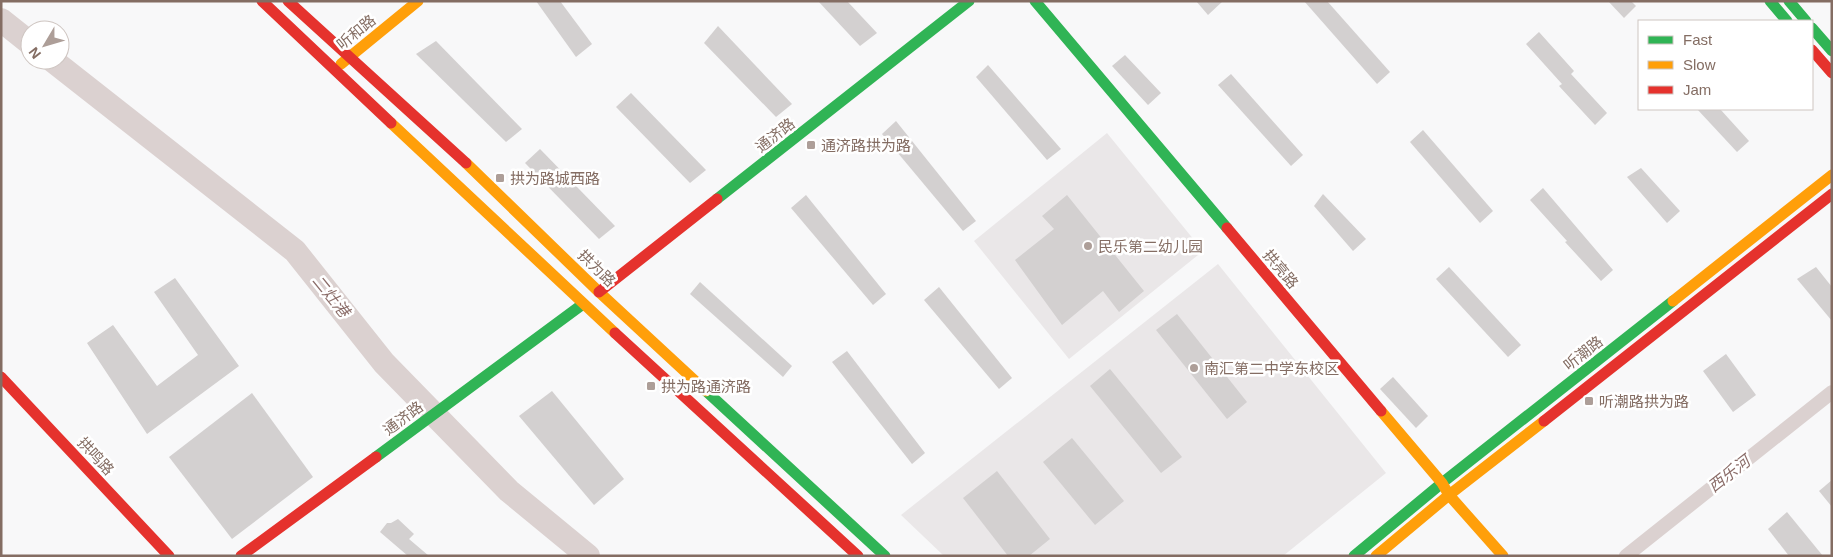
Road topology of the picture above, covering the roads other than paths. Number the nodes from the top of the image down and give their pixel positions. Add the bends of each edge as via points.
1 (262, 1) edge
2 (288, 1) edge
3 (418, 1) edge
4 (969, 1) edge
5 (1035, 1) edge
6 (1770, 1) edge
7 (1789, 1) edge
8 (1786, 20) edge
9 (1805, 20) edge
10 (1813, 29) edge
11 (1813, 51) edge
12 (1832, 51) edge
13 (348, 57) junction
14 (335, 69) junction
15 (1832, 73) edge
16 (1832, 175) edge
17 (1832, 194) edge
18 (599, 292) junction
19 (583, 304) junction
20 (1, 377) edge
21 (1442, 483) junction
22 (1449, 495) junction
23 (169, 556) edge
24 (241, 556) edge
25 (858, 556) edge
26 (885, 556) edge
27 (1354, 556) edge
28 (1376, 556) edge
29 (1504, 556) edge

1 - 14 main road
2 - 13 main road, 拱为路
3 - 13 main road, 听和路
4 - 18 main road, 通济路
5 - 21 main road, 拱亮路
6 - 8 main road
7 - 9 main road
10 - 12 main road
11 - 15 main road
13 - 14 main road, 听和路
13 - 18 main road, 拱为路 via 492,187
14 - 19 main road
16 - 21 main road, 听潮路
17 - 22 main road, 听潮路
18 - 26 main road, 拱为路
19 - 24 main road, 通济路
19 - 25 main road
20 - 23 main road, 拱鸣路
21 - 22 main road, 拱亮路
21 - 27 main road, 听潮路
22 - 28 main road, 听潮路
22 - 29 main road, 拱亮路

